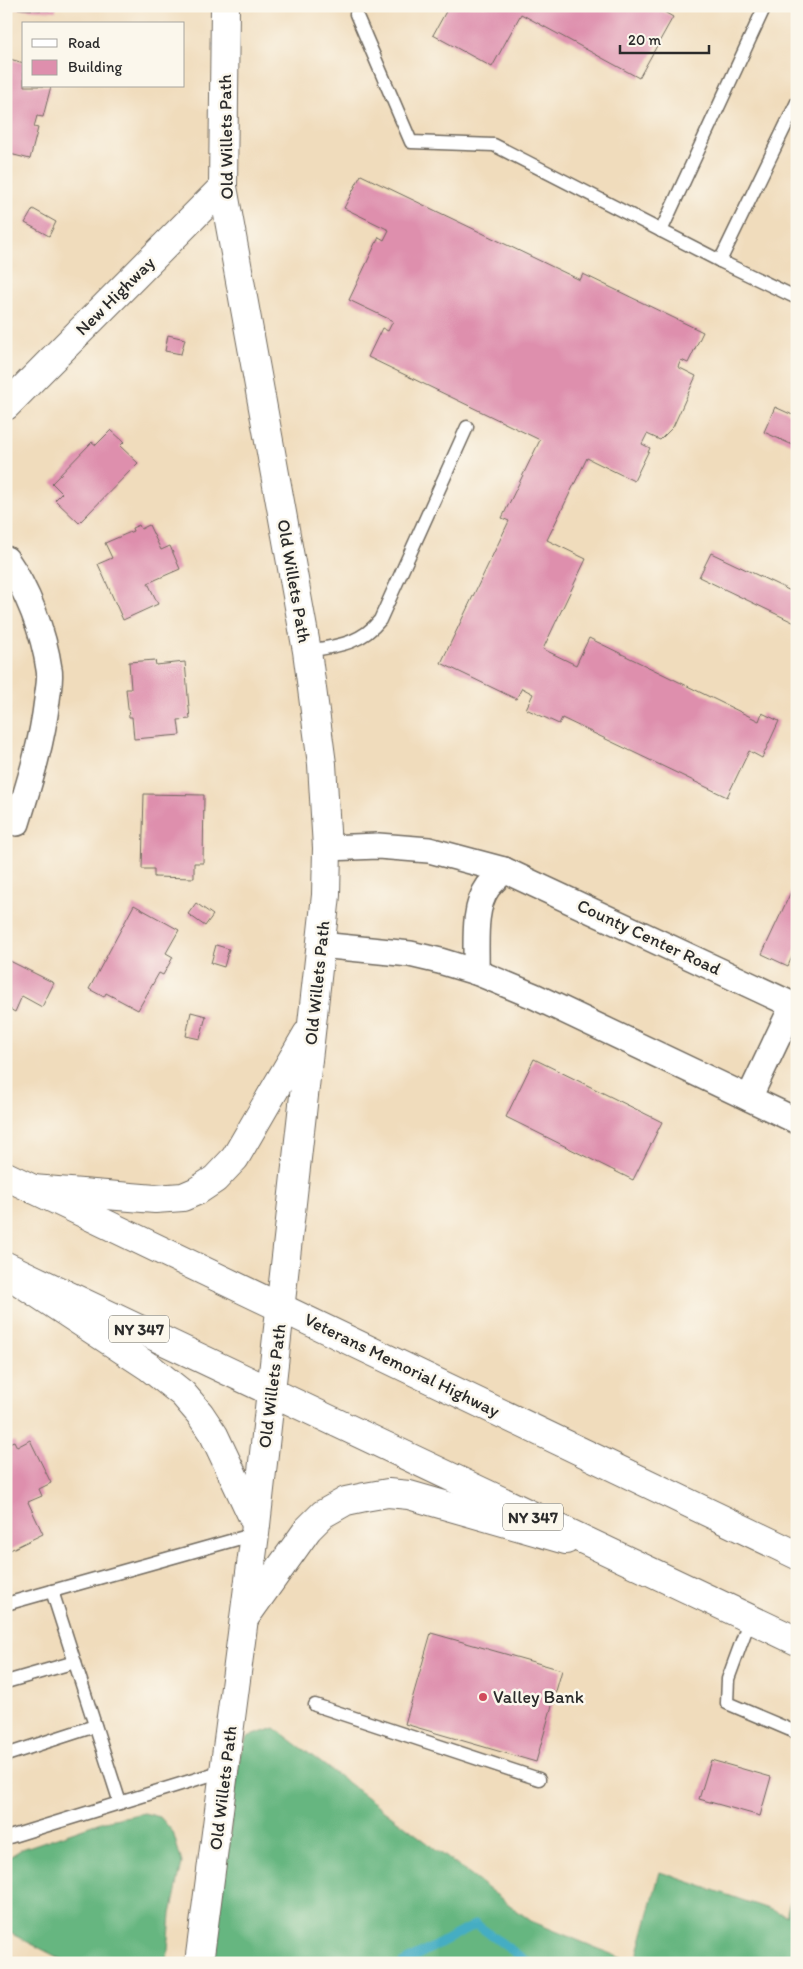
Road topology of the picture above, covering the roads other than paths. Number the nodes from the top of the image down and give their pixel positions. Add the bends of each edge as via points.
1 (225, 6) edge
2 (360, 6) edge
3 (765, 6) edge
4 (797, 102) edge
5 (223, 186) junction
6 (661, 231) junction
7 (720, 261) junction
8 (797, 298) edge
9 (6, 406) edge
10 (467, 427) dead end
11 (6, 559) edge
12 (307, 651) junction
13 (16, 823) dead end
14 (327, 848) junction
15 (504, 870) junction
16 (320, 945) junction
17 (476, 972) junction
18 (795, 1003) edge
19 (312, 1024) junction
20 (749, 1098) junction
21 (797, 1121) edge
22 (6, 1176) edge
23 (32, 1189) junction
24 (6, 1266) edge
25 (6, 1273) edge
26 (281, 1308) junction
27 (271, 1391) junction
28 (256, 1529) junction
29 (609, 1553) junction
30 (797, 1555) edge
31 (52, 1591) junction
32 (6, 1604) edge
33 (244, 1619) junction
34 (750, 1619) junction
35 (797, 1641) edge
36 (75, 1662) junction
37 (6, 1682) edge
38 (315, 1705) dead end
39 (95, 1726) junction
40 (797, 1728) edge
41 (6, 1756) edge
42 (226, 1770) junction
43 (539, 1779) dead end
44 (120, 1803) junction
45 (6, 1838) edge
46 (199, 1963) edge

1 - 5 main road, Old Willets Path
2 - 6 lane via 356,14 411,142 494,145
3 - 6 lane
4 - 7 lane
5 - 9 main road, New Highway
5 - 12 main road, Old Willets Path
6 - 7 lane
7 - 8 lane
10 - 12 lane via 380,620 360,638
11 - 13 street via 38,621 50,671 37,760
12 - 14 main road, Old Willets Path via 322,764
14 - 15 street, County Center Road via 412,848 457,856
14 - 16 main road, Old Willets Path
15 - 17 street via 482,899
15 - 18 street, County Center Road
16 - 17 street via 410,954
16 - 19 main road, Old Willets Path
17 - 20 street via 534,996
18 - 20 street, County Center Road
19 - 23 main road via 235,1158 197,1191 183,1197 155,1199
19 - 26 main road, Old Willets Path
20 - 21 street
22 - 23 main road, Veterans Memorial Highway
23 - 26 main road, Veterans Memorial Highway
24 - 27 main road, NY 347
25 - 28 main road via 141,1362 183,1394 214,1435
26 - 27 main road, Old Willets Path
26 - 30 main road, Veterans Memorial Highway
27 - 28 main road, Old Willets Path
27 - 29 main road, NY 347
28 - 31 lane
28 - 33 main road, Old Willets Path
29 - 33 main road via 426,1499 388,1493 365,1496 335,1506 316,1520
29 - 34 main road, NY 347
31 - 32 lane
31 - 36 lane
33 - 42 main road, Old Willets Path
34 - 35 main road, NY 347
34 - 40 lane via 728,1679 727,1704 793,1731
36 - 37 lane
36 - 39 lane
38 - 43 lane
39 - 41 lane
39 - 44 lane
42 - 44 lane
42 - 46 main road, Old Willets Path
44 - 45 lane

